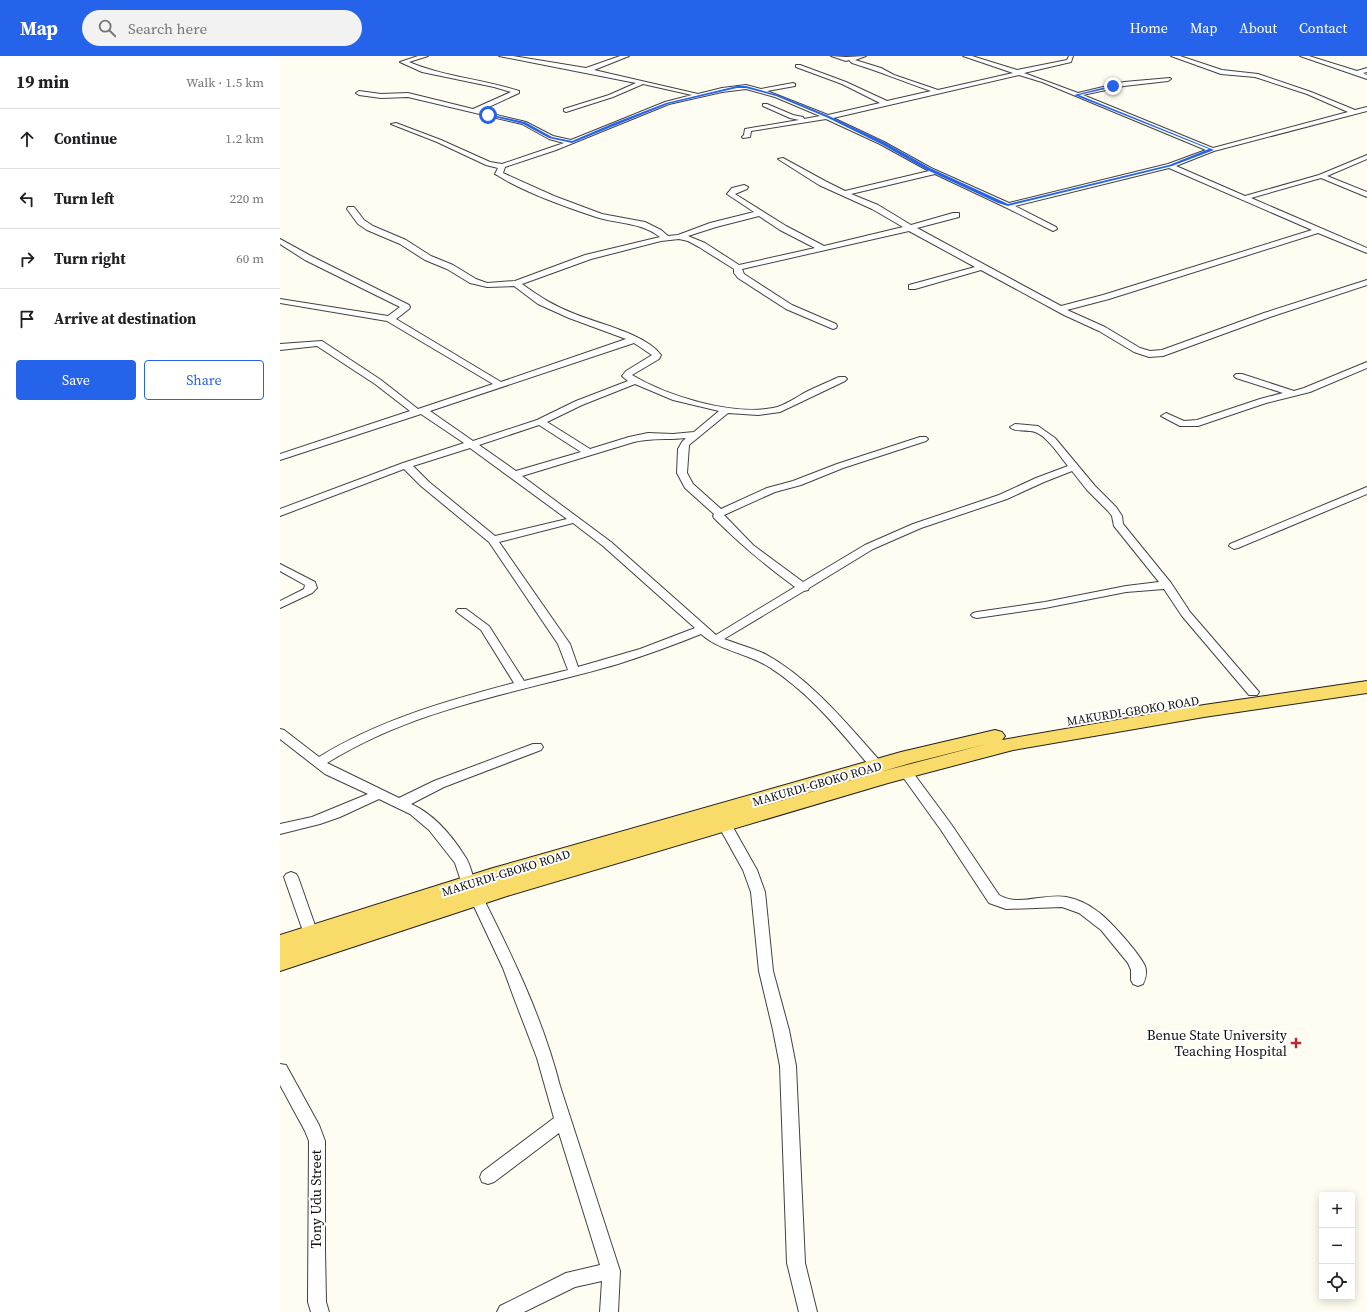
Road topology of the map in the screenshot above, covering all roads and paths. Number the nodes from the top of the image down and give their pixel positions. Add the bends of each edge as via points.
1 (425, 56) edge
2 (502, 56) edge
3 (626, 56) edge
4 (834, 56) edge
5 (863, 56) edge
6 (966, 56) edge
7 (1174, 56) edge
8 (1303, 56) edge
9 (1071, 57) dead end
10 (852, 58) junction
11 (798, 66) dead end
12 (587, 70) junction
13 (1367, 70) edge
14 (1019, 72) junction
15 (1357, 73) junction
16 (1367, 77) edge
17 (1168, 79) dead end
18 (643, 82) junction
19 (793, 85) dead end
20 (759, 90) junction
21 (939, 91) junction
22 (359, 93) dead end
23 (701, 95) junction
24 (1075, 95) junction
25 (885, 104) junction
26 (765, 106) dead end
27 (1367, 109) edge
28 (566, 110) dead end
29 (474, 111) junction
30 (1354, 112) junction
31 (827, 117) junction
32 (812, 118) junction
33 (394, 124) dead end
34 (745, 137) dead end
35 (562, 144) junction
36 (1212, 150) junction
37 (1367, 157) edge
38 (781, 159) dead end
39 (502, 166) junction
40 (1170, 166) junction
41 (936, 172) junction
42 (1320, 176) junction
43 (744, 187) dead end
44 (845, 193) junction
45 (1367, 195) edge
46 (1245, 198) junction
47 (1008, 205) junction
48 (351, 209) dead end
49 (760, 213) junction
50 (956, 215) dead end
51 (910, 228) junction
52 (1053, 230) dead end
53 (1319, 230) junction
54 (679, 237) junction
55 (666, 238) junction
56 (280, 241) edge
57 (822, 248) junction
58 (1367, 251) edge
59 (983, 267) junction
60 (738, 268) junction
61 (1367, 282) edge
62 (516, 283) junction
63 (912, 287) dead end
64 (280, 301) edge
65 (1060, 309) junction
66 (390, 320) junction
67 (834, 326) dead end
68 (624, 339) junction
69 (280, 347) edge
70 (1367, 365) edge
71 (1238, 376) dead end
72 (842, 379) dead end
73 (635, 380) junction
74 (500, 384) junction
75 (1293, 393) junction
76 (419, 411) junction
77 (725, 411) junction
78 (1166, 416) dead end
79 (540, 422) junction
80 (1015, 427) dead end
81 (698, 434) junction
82 (673, 438) junction
83 (923, 439) dead end
84 (685, 444) junction
85 (471, 445) junction
86 (588, 452) junction
87 (280, 457) edge
88 (406, 465) junction
89 (1075, 467) junction
90 (514, 475) junction
91 (1367, 490) edge
92 (280, 513) edge
93 (720, 513) junction
94 (574, 520) junction
95 (493, 540) junction
96 (1234, 546) dead end
97 (280, 567) edge
98 (1167, 585) junction
99 (804, 588) junction
100 (280, 605) edge
101 (462, 611) dead end
102 (978, 615) dead end
103 (702, 629) junction
104 (715, 640) junction
105 (574, 672) junction
106 (1367, 675) edge
107 (521, 685) junction
108 (1367, 687) edge
109 (1253, 692) junction
110 (280, 733) edge
111 (537, 747) dead end
112 (318, 764) junction
113 (877, 766) junction
114 (906, 773) junction
115 (379, 794) junction
116 (400, 804) junction
117 (725, 825) junction
118 (280, 829) edge
119 (291, 877) dead end
120 (473, 891) junction
121 (311, 934) junction
122 (280, 944) edge
123 (280, 962) edge
124 (1138, 980) dead end
125 (280, 1070) edge
126 (564, 1121) junction
127 (488, 1177) dead end
128 (611, 1271) junction
129 (320, 1312) edge
130 (506, 1312) edge
131 (609, 1312) edge
132 (808, 1312) edge

1 - 29 street via 404,62 424,71 517,92
2 - 12 street
3 - 12 street
4 - 10 street
5 - 10 street
6 - 14 street
7 - 30 street via 1221,72 1256,75
8 - 15 street
9 - 14 street via 1069,61
10 - 21 street via 854,62
11 - 25 street via 844,83
12 - 18 street
13 - 15 street
14 - 21 street
14 - 24 street
15 - 16 street
17 - 24 street via 1124,84
18 - 23 street
18 - 28 street via 611,96
19 - 20 street
20 - 23 street via 742,87
20 - 31 street
21 - 25 street
22 - 29 street via 381,96 406,95
23 - 35 street via 667,103
24 - 36 street
25 - 31 street
26 - 32 street via 792,117
27 - 30 street
29 - 35 street via 524,123
30 - 36 street
31 - 32 street
31 - 41 street
32 - 34 street via 747,130 748,136
33 - 39 street via 488,164
35 - 39 street
36 - 40 street
37 - 42 street
38 - 44 street
39 - 55 street via 500,174 508,179 601,216 637,221 650,226
40 - 46 street
40 - 47 street
41 - 44 street
41 - 47 street
42 - 45 street
42 - 46 street
43 - 49 street via 731,194
44 - 51 street
46 - 53 street
47 - 52 street
48 - 62 street via 361,222 370,228 402,242 473,281 487,285
49 - 54 street
49 - 57 street
50 - 51 street
51 - 57 street
51 - 59 street
53 - 58 street
53 - 65 street
54 - 55 street
54 - 60 street via 702,245
55 - 62 street via 588,257
56 - 66 street via 308,258 406,307
57 - 60 street
59 - 63 street
59 - 65 street
60 - 67 street via 741,276 789,307
61 - 65 street via 1155,354 1137,350 1102,329
62 - 68 street via 541,302
64 - 66 street
66 - 74 street
68 - 73 street via 635,340 657,356 627,374
68 - 74 street via 559,366
69 - 76 street via 319,343
70 - 75 street
71 - 75 street
72 - 77 street via 774,411 755,414
73 - 77 street via 668,395
73 - 79 street via 578,403
74 - 76 street
75 - 78 street via 1194,424 1179,423
76 - 85 street
76 - 87 street
77 - 81 street
79 - 85 street
79 - 86 street
80 - 89 street via 1038,429 1052,440
81 - 82 street
81 - 84 street
82 - 84 street
82 - 86 street via 641,437
83 - 93 street via 771,490
84 - 93 street via 682,473 689,486
85 - 88 street
85 - 90 street
86 - 90 street
88 - 92 street
88 - 95 street
89 - 98 street via 1112,509 1117,516 1118,524
89 - 99 street via 1003,497 917,526 869,546
90 - 94 street
91 - 96 street
93 - 99 street via 718,516 721,520 744,543
94 - 95 street
94 - 103 street via 606,544
95 - 105 street via 564,644
97 - 100 street via 311,584 308,591
98 - 102 street via 1102,593 1046,605
98 - 109 street via 1186,614
99 - 104 street
101 - 107 street via 485,628
103 - 104 street
103 - 105 street via 636,654
104 - 113 street via 759,656 791,678 814,697
105 - 107 street
106 - 109 main road, MAKURDI-GBOKO ROAD
107 - 112 street via 394,724 339,749
108 - 114 main road via 1042,738
109 - 113 main road, MAKURDI-GBOKO ROAD via 1020,730
110 - 112 street
111 - 116 street via 451,779
112 - 115 street
113 - 120 main road, MAKURDI-GBOKO ROAD
114 - 117 main road
114 - 124 street via 994,899 1001,904 1012,906 1064,902 1090,912 1106,926 1137,962 1140,973
115 - 116 street
115 - 118 street via 336,814
116 - 120 street via 415,811 434,827 461,861
117 - 120 main road
117 - 132 street via 750,870 758,892 766,971 788,1066 796,1263
119 - 121 street
120 - 121 main road, MAKURDI-GBOKO ROAD
120 - 123 main road
120 - 126 street via 510,968 544,1050
121 - 122 main road, MAKURDI-GBOKO ROAD
125 - 129 street, Tony Udu Street via 314,1130 318,1152 316,1250 317,1302
126 - 127 street
126 - 128 street
128 - 130 street via 572,1279
128 - 131 street

